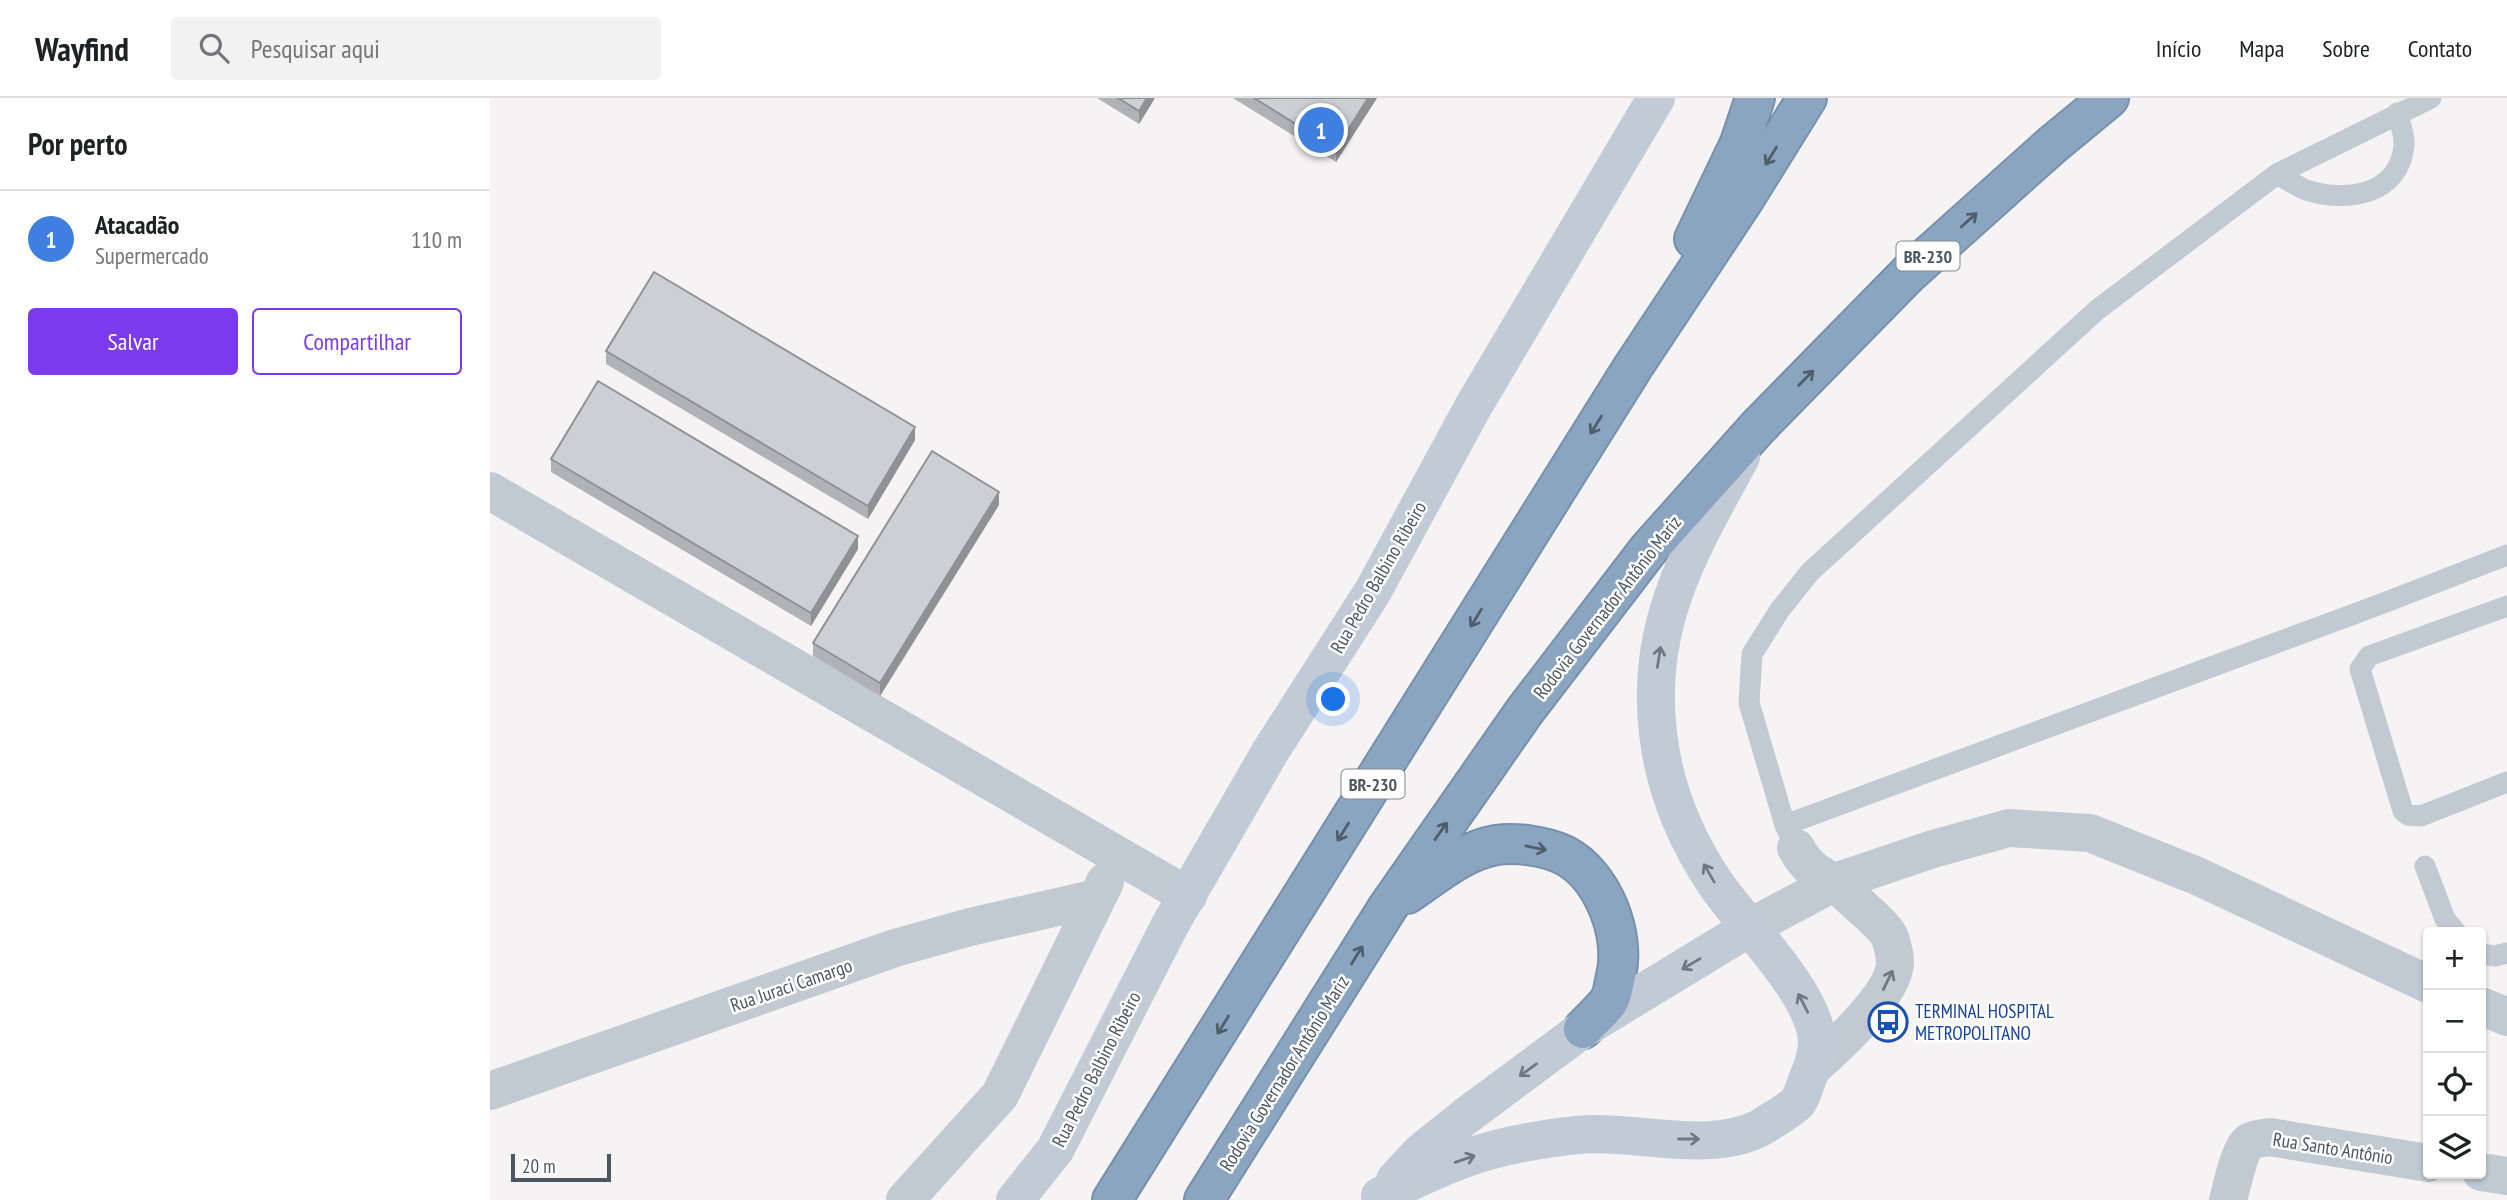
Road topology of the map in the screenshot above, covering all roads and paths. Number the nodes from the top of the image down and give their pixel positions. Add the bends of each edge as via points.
1 (1656, 98) edge
2 (1755, 98) edge
3 (1807, 98) edge
4 (2109, 98) edge
5 (2431, 98) edge
6 (2397, 113) junction
7 (2277, 174) junction
8 (1633, 367) junction
9 (1758, 427) junction
10 (490, 491) edge
11 (2507, 555) edge
12 (2507, 606) edge
13 (2507, 782) edge
14 (1791, 836) junction
15 (1117, 855) junction
16 (2425, 866) dead end
17 (1835, 882) junction
18 (1188, 896) junction
19 (1097, 898) junction
20 (1388, 907) junction
21 (2452, 927) edge
22 (1749, 928) junction
23 (2507, 953) edge
24 (2486, 955) edge
25 (2423, 982) edge
26 (2486, 1008) edge
27 (2507, 1017) edge
28 (1583, 1029) junction
29 (1812, 1068) junction
30 (490, 1091) edge
31 (2423, 1162) edge
32 (2486, 1173) edge
33 (2507, 1176) edge
34 (1378, 1198) edge
35 (905, 1200) edge
36 (1015, 1200) edge
37 (1112, 1200) edge
38 (1204, 1200) edge
39 (2228, 1200) edge

1 - 18 street, Rua Pedro Balbino Ribeiro via 1473,407 1373,591 1270,752
2 - 8 highway via 1740,143
3 -> 8 highway, BR-230
9 -> 4 highway, Rodovia Governador Antônio Mariz / BR-230 via 1908,274
5 - 6 lane
6 - 7 lane
6 - 7 lane via 2405,143 2401,162 2393,178 2365,194 2338,197 2305,189
7 - 14 lane via 2097,310 1810,572 1779,611 1752,654 1749,703
8 -> 37 highway, BR-230
20 -> 9 highway, Rodovia Governador Antônio Mariz / BR-230 via 1524,712 1648,550
22 -> 9 street via 1714,882 1666,781 1655,679 1666,614 1692,547
10 - 15 street
11 - 14 lane
12 - 13 lane via 2370,656 2360,669 2403,811 2408,815 2421,816
14 - 17 street via 1804,862
15 - 18 street
15 - 19 street
16 - 21 lane
17 - 22 street
17 - 25 street via 2009,828 2090,833 2197,876
29 -> 17 street via 1875,1004 1895,963 1888,934
18 - 36 street, Rua Pedro Balbino Ribeiro via 1055,1150
19 - 30 street, Rua Juraci Camargo via 895,948
19 - 35 street via 1000,1094
20 -> 28 highway via 1461,857 1496,845 1531,845 1564,855 1584,870 1603,896 1616,930 1619,963 1609,1000
38 -> 20 highway, Rodovia Governador Antônio Mariz / BR-230
22 -> 28 street
29 -> 22 street via 1817,1041 1809,1015 1793,983
23 - 24 lane
26 - 27 street
28 -> 34 street via 1421,1152
34 -> 29 street via 1465,1158 1533,1142 1580,1135 1723,1139 1759,1128 1798,1102
31 - 39 street, Rua Santo Antônio via 2258,1138 2243,1150
32 - 33 street

